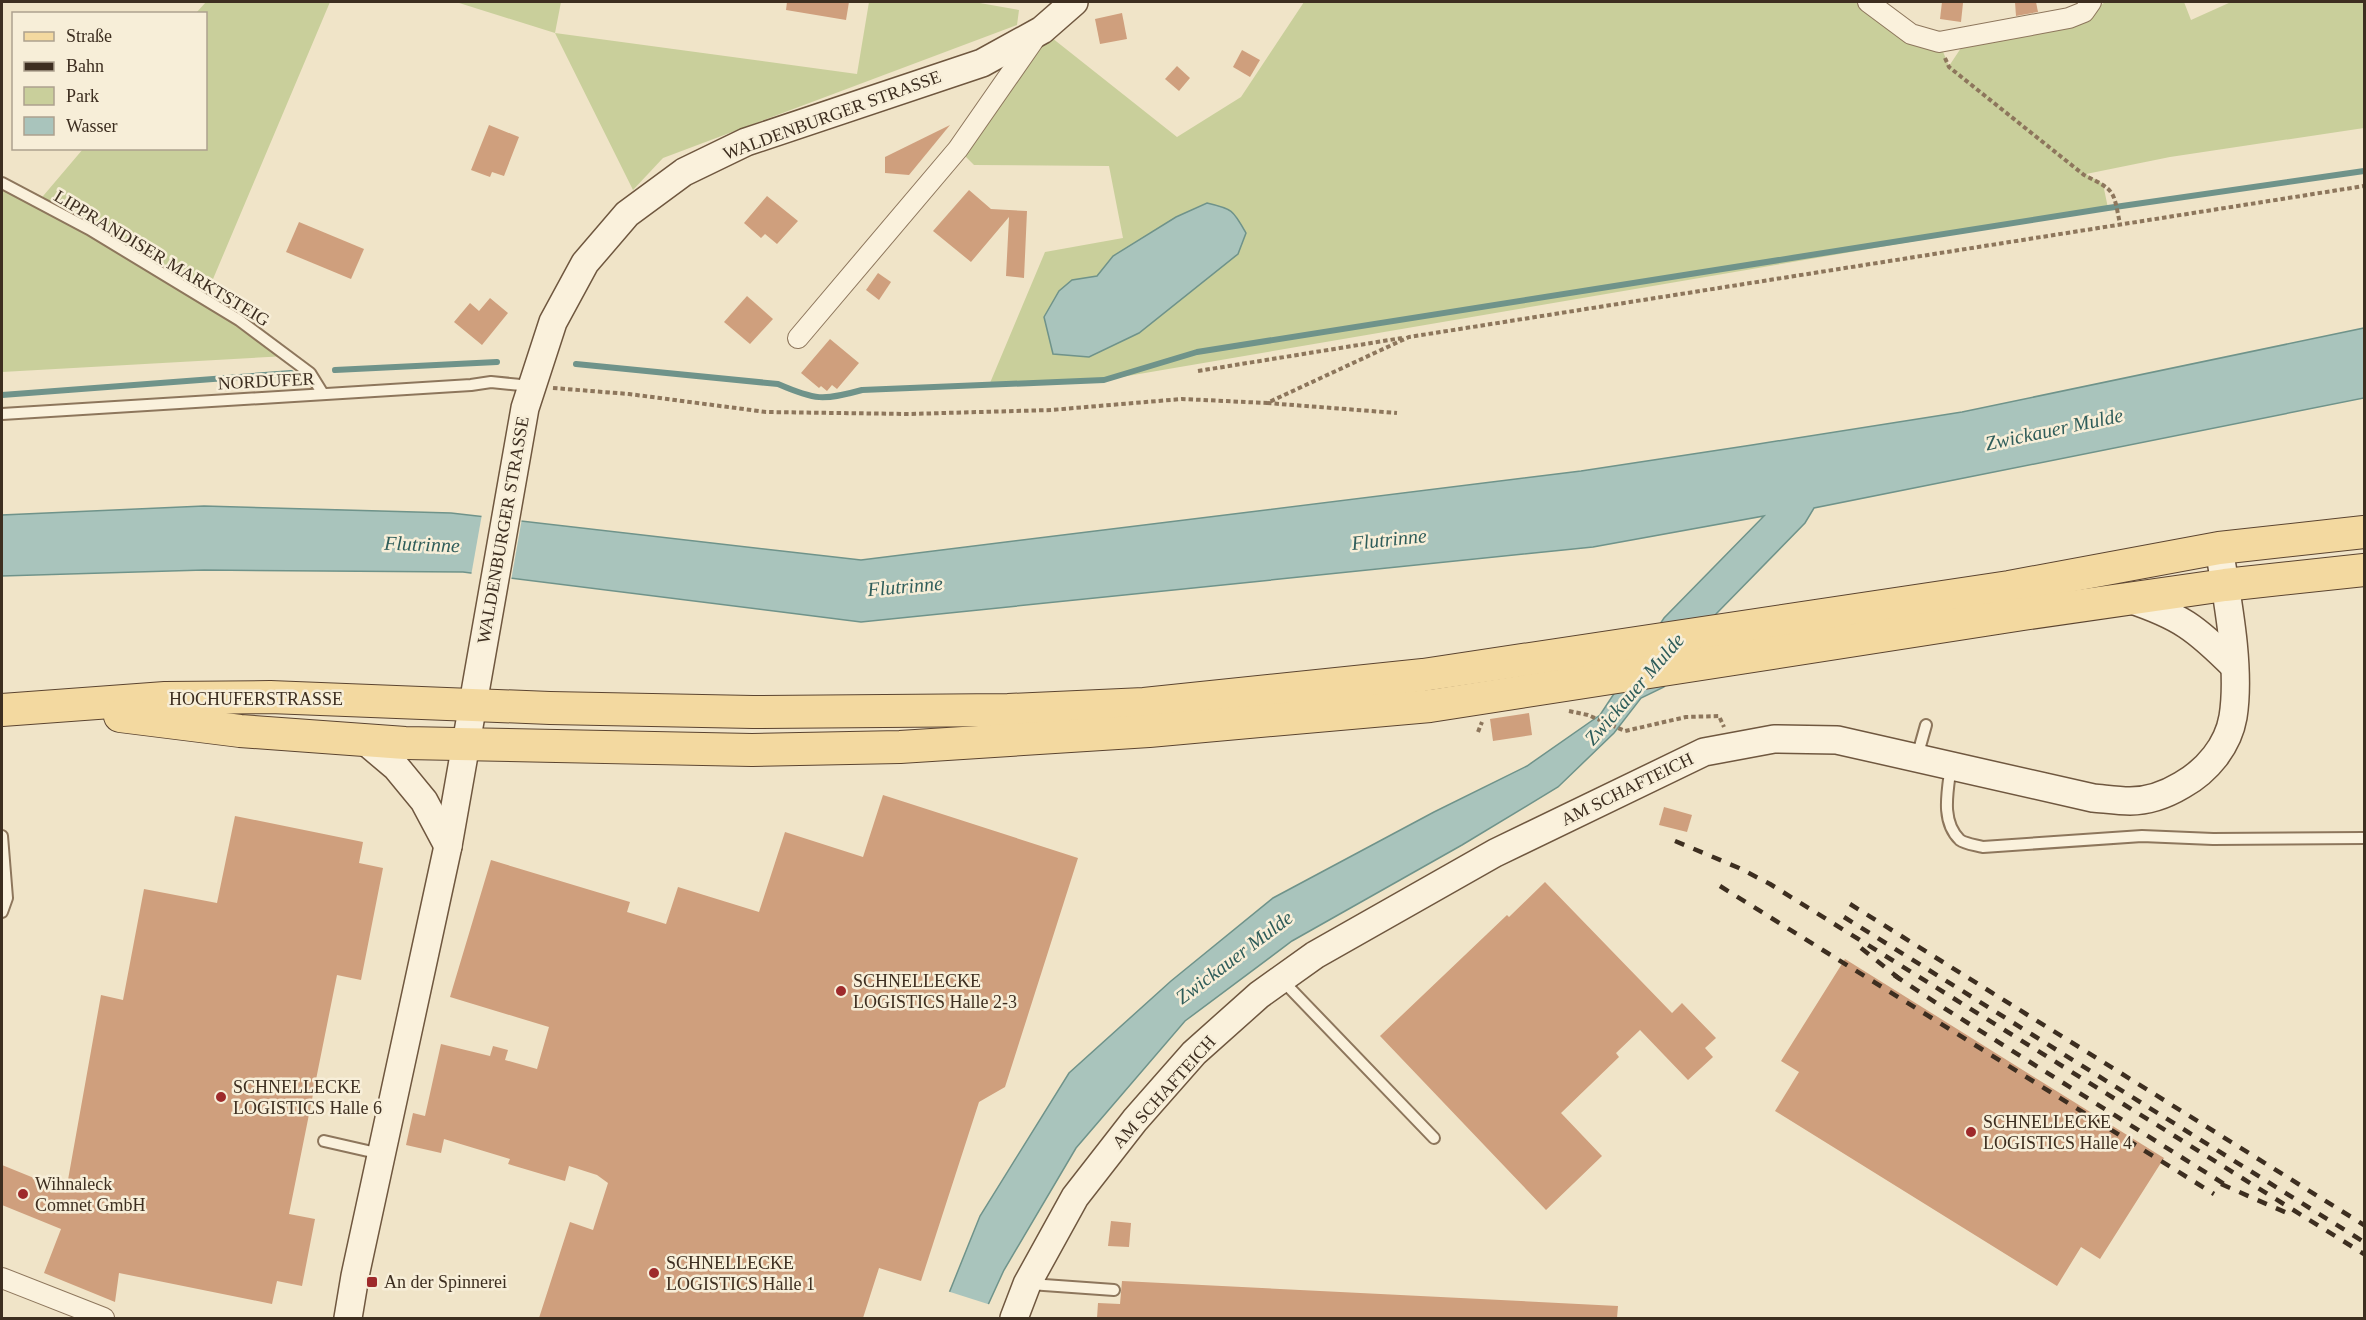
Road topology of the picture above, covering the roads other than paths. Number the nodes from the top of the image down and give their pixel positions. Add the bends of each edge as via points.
1 (1074, 2) edge
2 (1868, 2) edge
3 (2091, 2) edge
4 (1042, 30) junction
5 (2, 183) edge
6 (798, 338) dead end
7 (323, 394) junction
8 (528, 397) junction
9 (2, 414) edge
10 (2364, 532) edge
11 (2219, 548) junction
12 (2364, 570) edge
13 (2225, 585) junction
14 (2129, 599) junction
15 (2234, 666) junction
16 (474, 705) junction
17 (39, 708) junction
18 (2, 710) edge
19 (1926, 725) dead end
20 (364, 740) junction
21 (468, 745) junction
22 (1917, 757) junction
23 (1951, 765) junction
24 (2, 836) edge
25 (2364, 838) edge
26 (448, 846) junction
27 (2, 912) edge
28 (1281, 979) junction
29 (1434, 1137) dead end
30 (324, 1141) dead end
31 (381, 1154) junction
32 (2, 1278) edge
33 (1027, 1284) junction
34 (1114, 1290) dead end
35 (104, 1318) edge
36 (348, 1318) edge
37 (1014, 1318) edge

1 - 4 street, WALDENBURGER STRASSE
2 - 3 street via 1911,34 1939,42 2069,18 2084,12
4 - 6 street, WALDENBURGER STRASSE via 958,149
4 - 8 street, WALDENBURGER STRASSE via 982,63 746,142 684,172 627,214 585,263 553,322
5 - 7 lane, LIPPRANDISER MARKTSTEIG via 89,229 239,320 310,373
7 - 8 lane, NORDUFER via 491,382
7 - 9 lane, NORDUFER
8 - 16 street, WALDENBURGER STRASSE
10 - 11 main road, HOCHUFERSTRASSE
11 - 13 street, AM SCHAFTEICH
11 - 16 main road, HOCHUFERSTRASSE via 2009,587 1619,647 1294,690 1071,708 753,712
12 - 13 main road, HOCHUFERSTRASSE
13 - 14 main road, HOCHUFERSTRASSE
13 - 15 street, AM SCHAFTEICH
14 - 15 street via 2186,622
14 - 21 main road, HOCHUFERSTRASSE via 1418,707 1149,732 900,747 752,750
15 - 23 street, AM SCHAFTEICH via 2232,719 2218,754 2198,776 2166,794 2131,801 2093,798
16 - 17 main road, HOCHUFERSTRASSE via 270,697 165,698
16 - 21 street, WALDENBURGER STRASSE
17 - 18 main road, HOCHUFERSTRASSE
17 - 20 main road, HOCHUFERSTRASSE via 240,731
19 - 22 lane
20 - 21 main road, HOCHUFERSTRASSE
20 - 26 street via 396,767 419,794
21 - 26 street, WALDENBURGER STRASSE
22 - 23 street, AM SCHAFTEICH
22 - 28 street, AM SCHAFTEICH via 1838,740 1774,739 1704,752 1495,853 1315,955
23 - 25 lane via 1948,823 1961,841 1983,847 2142,836
24 - 27 lane via 7,898
26 - 31 street, WALDENBURGER STRASSE
28 - 29 lane
28 - 33 street, AM SCHAFTEICH via 1194,1053 1135,1120 1075,1197
30 - 31 lane
31 - 36 street, WALDENBURGER STRASSE
32 - 35 street
33 - 34 lane
33 - 37 street, AM SCHAFTEICH

